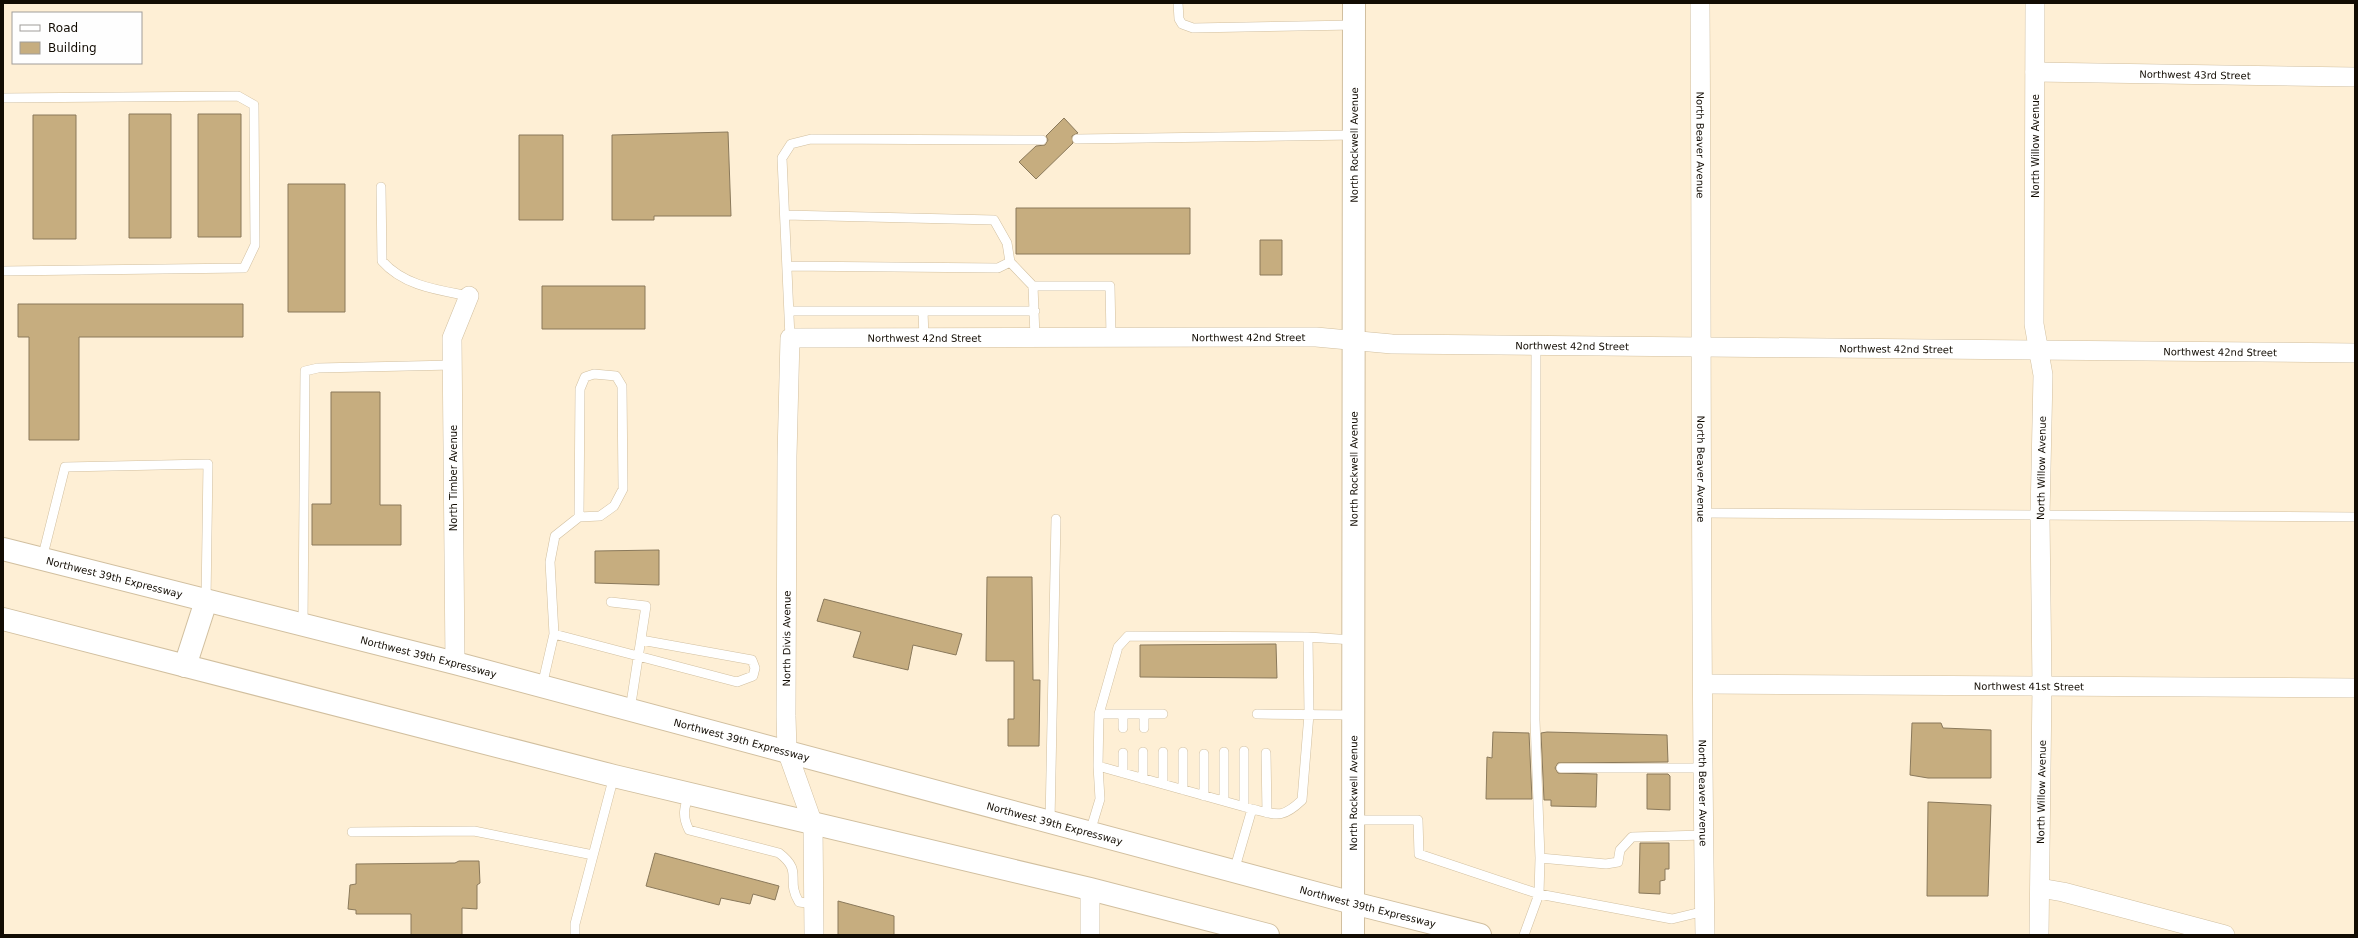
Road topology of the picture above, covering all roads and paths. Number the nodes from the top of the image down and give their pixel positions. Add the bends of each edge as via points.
1 (1178, 3) edge
2 (1354, 3) edge
3 (1700, 3) edge
4 (2035, 3) edge
5 (1354, 25) junction
6 (2035, 72) junction
7 (2355, 77) edge
8 (3, 98) edge
9 (1354, 135) junction
10 (1077, 139) dead end
11 (1042, 140) dead end
12 (381, 187) dead end
13 (785, 215) junction
14 (1010, 262) junction
15 (787, 266) junction
16 (3, 271) edge
17 (1033, 286) junction
18 (469, 296) joint
19 (790, 311) junction
20 (923, 311) junction
21 (1035, 311) junction
22 (1035, 337) junction
23 (1111, 337) junction
24 (790, 338) junction
25 (924, 338) junction
26 (1352, 341) junction
27 (1536, 345) junction
28 (1701, 346) junction
29 (2039, 350) junction
30 (2355, 353) edge
31 (453, 365) junction
32 (1700, 513) junction
33 (2040, 516) junction
34 (578, 517) junction
35 (2355, 517) edge
36 (1056, 519) dead end
37 (3, 549) edge
38 (42, 559) junction
39 (206, 601) junction
40 (610, 602) dead end
41 (3, 619) edge
42 (303, 625) junction
43 (554, 634) junction
44 (1308, 637) junction
45 (641, 640) junction
46 (1353, 640) junction
47 (637, 655) junction
48 (454, 663) junction
49 (185, 666) junction
50 (1703, 684) junction
51 (542, 686) junction
52 (2042, 686) junction
53 (2355, 688) edge
54 (630, 710) junction
55 (1099, 714) junction
56 (1123, 714) junction
57 (1144, 714) junction
58 (1163, 714) dead end
59 (1309, 714) junction
60 (1353, 715) junction
61 (1262, 717) dead end
62 (1123, 728) dead end
63 (1144, 728) dead end
64 (787, 751) junction
65 (1244, 751) dead end
66 (1143, 752) dead end
67 (1163, 752) dead end
68 (1184, 752) dead end
69 (1224, 752) dead end
70 (1123, 753) dead end
71 (1266, 753) dead end
72 (1204, 754) dead end
73 (1098, 766) junction
74 (1561, 768) dead end
75 (1704, 768) junction
76 (1123, 773) junction
77 (614, 776) junction
78 (1143, 779) junction
79 (1163, 784) junction
80 (1184, 790) junction
81 (689, 794) junction
82 (1204, 796) junction
83 (1224, 801) junction
84 (1248, 808) junction
85 (1267, 813) junction
86 (1353, 820) junction
87 (1050, 822) junction
88 (813, 824) junction
89 (352, 832) dead end
90 (1090, 832) junction
91 (1704, 835) junction
92 (593, 855) junction
93 (1540, 858) junction
94 (1234, 871) junction
95 (2040, 888) junction
96 (1090, 889) junction
97 (1539, 894) junction
98 (1353, 903) junction
99 (814, 904) junction
100 (1705, 911) junction
101 (575, 935) edge
102 (814, 935) edge
103 (1090, 935) edge
104 (1268, 935) edge
105 (1353, 935) edge
106 (1480, 935) edge
107 (1524, 935) edge
108 (1705, 935) edge
109 (2039, 935) edge
110 (2225, 935) edge

1 - 5 lane via 1182,24 1193,28
2 - 5 main road, North Rockwell Avenue
3 - 28 street, North Beaver Avenue
4 - 6 street, North Willow Avenue
5 - 9 main road, North Rockwell Avenue
6 - 7 street, Northwest 43rd Street
6 - 29 street, North Willow Avenue via 2034,324
8 - 16 lane via 238,96 254,105 256,245 244,268
9 - 10 lane
9 - 26 main road, North Rockwell Avenue
11 - 13 lane via 811,139 791,144 782,158
12 - 18 lane via 382,261 390,270 408,280 429,288
13 - 14 lane via 994,220 1007,243
13 - 15 lane
14 - 15 lane via 998,268
14 - 17 lane
15 - 19 lane
17 - 21 lane
17 - 23 lane via 1110,286
18 - 31 street, North Timber Avenue via 452,338
19 - 20 lane
19 - 24 lane
20 - 21 lane
20 - 25 lane
21 - 22 lane
22 - 23 street, Northwest 42nd Street
22 - 25 street, Northwest 42nd Street
23 - 26 street, Northwest 42nd Street via 1316,337
24 - 25 street, Northwest 42nd Street
24 - 64 street, North Divis Avenue via 787,464
26 - 27 street, Northwest 42nd Street via 1392,344
26 - 46 main road, North Rockwell Avenue
27 - 28 street, Northwest 42nd Street
27 - 93 lane via 1535,720
28 - 29 street, Northwest 42nd Street
28 - 32 street, North Beaver Avenue
29 - 30 street, Northwest 42nd Street
29 - 33 street, North Willow Avenue via 2043,375
31 - 42 lane via 318,368 305,371
31 - 48 street, North Timber Avenue
32 - 33 lane
32 - 50 street, North Beaver Avenue
33 - 35 lane
33 - 52 street, North Willow Avenue
34 - 34 lane via 580,389 585,377 594,374 616,376 622,386 623,489 614,506 600,516
34 - 43 lane via 555,536 550,562
36 - 87 lane
37 - 38 main road, Northwest 39th Expressway
38 - 39 main road, Northwest 39th Expressway
38 - 39 lane via 66,467 208,464
39 - 42 main road, Northwest 39th Expressway
39 - 49 main road
40 - 45 lane via 646,606
41 - 49 main road
42 - 48 main road, Northwest 39th Expressway
43 - 47 lane
43 - 51 lane
44 - 46 lane
44 - 55 lane via 1128,636 1118,647
44 - 59 lane
45 - 47 lane
45 - 47 lane via 746,658 752,660 755,668 753,676 738,682
46 - 60 main road, North Rockwell Avenue
47 - 54 lane
48 - 51 main road, Northwest 39th Expressway
49 - 77 main road
50 - 52 street, Northwest 41st Street
50 - 75 street, North Beaver Avenue
51 - 54 main road, Northwest 39th Expressway
52 - 53 street, Northwest 41st Street
52 - 95 street, North Willow Avenue
54 - 64 main road, Northwest 39th Expressway
55 - 56 lane
55 - 73 lane
56 - 57 lane
56 - 62 lane
57 - 58 lane
57 - 63 lane
59 - 60 lane
59 - 61 lane
59 - 85 lane via 1302,800 1289,812
60 - 86 main road, North Rockwell Avenue
64 - 87 main road, Northwest 39th Expressway
64 - 88 street, North Divis Avenue
65 - 84 lane
66 - 78 lane
67 - 79 lane
68 - 80 lane
69 - 83 lane
70 - 76 lane
71 - 85 lane
72 - 82 lane
73 - 76 lane
73 - 90 lane via 1100,799
74 - 75 lane
75 - 91 street, North Beaver Avenue
76 - 78 lane
77 - 81 main road
77 - 92 lane
78 - 79 lane
79 - 80 lane
80 - 82 lane
81 - 88 main road
81 - 99 lane via 683,809 684,820 689,830 779,853 790,861 793,868 794,894 799,902
82 - 83 lane
83 - 84 lane
84 - 85 lane
84 - 94 lane
86 - 97 lane via 1418,820 1419,854
86 - 98 main road, North Rockwell Avenue
87 - 90 main road, Northwest 39th Expressway
88 - 96 main road
88 - 99 street, North Divis Avenue
89 - 92 lane via 474,830
90 - 94 main road, Northwest 39th Expressway
91 - 93 lane via 1632,837 1620,850 1618,862 1606,864
91 - 100 street, North Beaver Avenue
92 - 101 lane via 575,924
93 - 97 lane
94 - 98 main road, Northwest 39th Expressway
95 - 109 street, North Willow Avenue
95 - 110 street
96 - 103 street
96 - 104 main road
97 - 100 lane via 1672,919
97 - 107 lane
98 - 105 main road, North Rockwell Avenue
98 - 106 main road, Northwest 39th Expressway
99 - 102 street, North Divis Avenue
100 - 108 street, North Beaver Avenue

